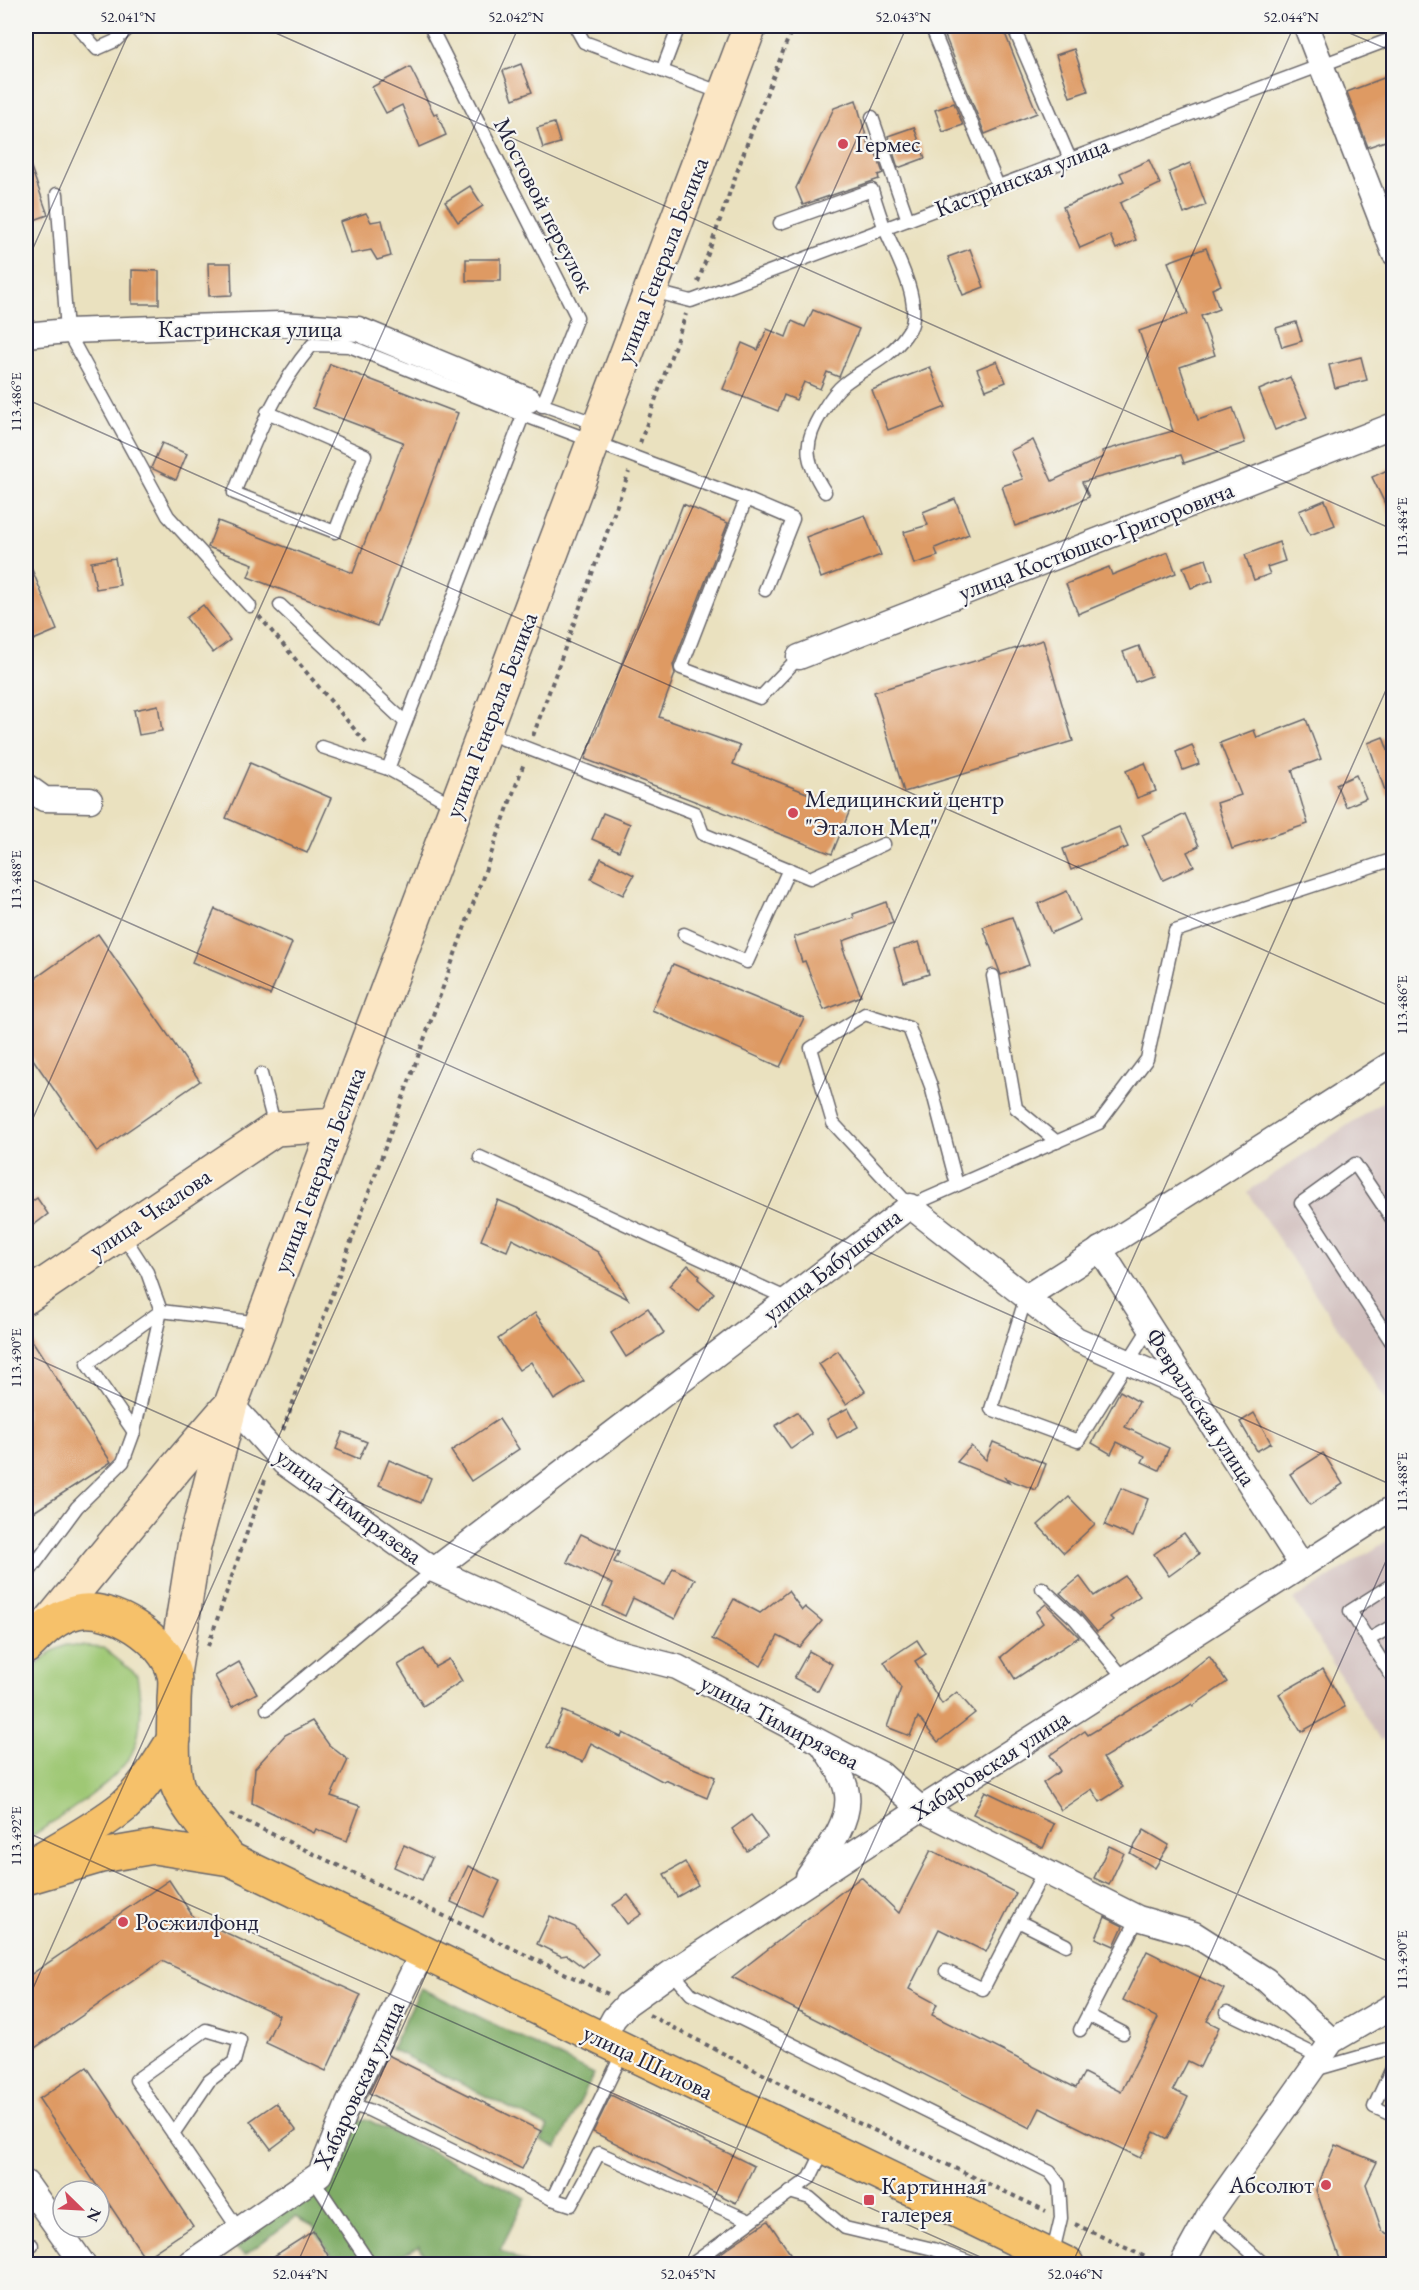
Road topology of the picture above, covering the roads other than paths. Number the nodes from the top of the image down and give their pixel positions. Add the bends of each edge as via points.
1 (77, 26) edge
2 (131, 26) edge
3 (430, 26) edge
4 (575, 26) edge
5 (679, 26) edge
6 (750, 26) edge
7 (931, 26) edge
8 (1013, 26) edge
9 (1306, 26) edge
10 (1394, 38) edge
11 (1320, 64) junction
12 (662, 71) junction
13 (724, 94) junction
14 (872, 117) dead end
15 (1070, 159) junction
16 (998, 186) junction
17 (57, 194) dead end
18 (908, 220) junction
19 (780, 224) dead end
20 (885, 228) junction
21 (1394, 253) edge
22 (651, 291) junction
23 (67, 331) junction
24 (26, 335) edge
25 (531, 407) junction
26 (267, 412) junction
27 (1394, 424) edge
28 (597, 433) junction
29 (825, 492) dead end
30 (746, 499) junction
31 (765, 590) dead end
32 (280, 605) dead end
33 (250, 606) road end
34 (799, 657) joint
35 (405, 722) junction
36 (484, 732) junction
37 (322, 747) dead end
38 (388, 769) junction
39 (26, 786) edge
40 (90, 800) dead end
41 (456, 807) junction
42 (884, 844) dead end
43 (1394, 859) edge
44 (789, 869) junction
45 (684, 934) dead end
46 (993, 976) dead end
47 (1394, 1062) edge
48 (261, 1074) dead end
49 (336, 1125) junction
50 (275, 1129) junction
51 (1057, 1142) junction
52 (480, 1156) dead end
53 (957, 1185) junction
54 (910, 1206) junction
55 (1394, 1222) edge
56 (121, 1233) junction
57 (1100, 1249) junction
58 (26, 1297) edge
59 (1026, 1297) junction
60 (788, 1299) junction
61 (161, 1311) junction
62 (262, 1323) junction
63 (1150, 1327) junction
64 (1394, 1346) edge
65 (1128, 1362) junction
66 (1189, 1389) junction
67 (231, 1404) junction
68 (134, 1432) junction
69 (1394, 1507) edge
70 (1301, 1564) junction
71 (435, 1570) junction
72 (26, 1576) edge
73 (1394, 1583) edge
74 (1042, 1588) dead end
75 (49, 1623) junction
76 (1394, 1625) edge
77 (1368, 1640) junction
78 (26, 1647) edge
79 (174, 1674) junction
80 (1124, 1678) junction
81 (1394, 1680) edge
82 (267, 1709) dead end
83 (174, 1739) junction
84 (822, 1743) junction
85 (921, 1809) junction
86 (230, 1859) junction
87 (26, 1867) edge
88 (1044, 1871) junction
89 (26, 1878) edge
90 (801, 1887) junction
91 (1138, 1918) junction
92 (1018, 1921) junction
93 (1066, 1945) dead end
94 (422, 1953) junction
95 (672, 1971) junction
96 (946, 1971) dead end
97 (1394, 2004) edge
98 (1227, 2012) dead end
99 (1088, 2015) junction
100 (1080, 2030) dead end
101 (1123, 2033) dead end
102 (613, 2045) junction
103 (1394, 2047) edge
104 (1321, 2056) junction
105 (1394, 2064) edge
106 (348, 2104) junction
107 (1394, 2116) edge
108 (173, 2134) junction
109 (824, 2147) junction
110 (313, 2179) junction
111 (26, 2183) edge
112 (790, 2192) junction
113 (552, 2199) junction
114 (1209, 2216) junction
115 (750, 2221) junction
116 (240, 2230) junction
117 (1060, 2261) edge
118 (83, 2265) edge
119 (189, 2265) edge
120 (370, 2265) edge
121 (692, 2265) edge
122 (975, 2265) edge
123 (1182, 2265) edge
124 (1264, 2265) edge

1 - 2 lane via 97,49
3 - 25 lane, Мостовой переулок via 577,317
4 - 12 lane via 584,42
5 - 12 lane
6 - 13 main road, улица Генерала Белика
7 - 16 lane
8 - 15 lane
9 - 11 street
10 - 11 lane, Кастринская улица
11 - 15 lane, Кастринская улица
11 - 21 street
12 - 13 lane
13 - 22 main road, улица Генерала Белика
14 - 18 lane
15 - 16 lane, Кастринская улица
16 - 18 lane, Кастринская улица
17 - 23 lane
18 - 20 lane, Кастринская улица
19 - 20 lane via 872,190
20 - 22 lane, Кастринская улица via 691,301
20 - 29 lane via 907,280 912,325 884,358 844,384 815,424 808,441 809,453 814,475
22 - 28 main road, улица Генерала Белика
23 - 24 street, Кастринская улица
23 - 25 street, Кастринская улица via 281,324 358,329
23 - 33 lane via 168,516
25 - 26 lane via 349,346 312,345 292,368
25 - 28 lane
25 - 28 lane, Кастринская улица
25 - 35 lane, Мостовой переулок
26 - 26 lane via 234,493 335,532 365,455
27 - 34 street, улица Костюшко-Григоровича
28 - 30 lane via 635,457
28 - 36 main road, улица Генерала Белика
30 - 31 lane via 793,519
30 - 34 lane via 681,668 760,698
32 - 35 lane
35 - 38 lane, Мостовой переулок
36 - 41 main road, улица Генерала Белика
36 - 44 lane via 695,813 703,834
37 - 38 lane
38 - 41 lane
39 - 40 street via 44,799
41 - 49 main road, улица Генерала Белика
42 - 44 lane via 810,878
43 - 51 lane via 1174,931 1147,1059 1099,1124
44 - 45 lane via 747,962
46 - 51 lane via 1017,1108
47 - 57 street
48 - 50 lane
49 - 50 main road
49 - 62 main road, улица Генерала Белика
50 - 56 main road, улица Чкалова
51 - 53 lane
52 - 60 lane
53 - 54 lane
53 - 54 lane via 931,1086 909,1028 865,1014 811,1048 833,1123
54 - 59 street, улица Бабушкина
54 - 60 street, улица Бабушкина
55 - 64 lane via 1355,1164 1301,1203
56 - 58 main road, улица Чкалова
56 - 61 lane via 147,1272
57 - 59 street
57 - 63 street, Февральская улица
59 - 65 street, улица Бабушкина via 1076,1339
59 - 65 lane via 991,1409 1078,1441
60 - 71 street, улица Бабушкина
61 - 62 lane
61 - 68 lane
61 - 68 lane via 87,1364
62 - 67 main road, улица Генерала Белика
63 - 65 lane
63 - 66 street, Февральская улица
65 - 66 street, улица Бабушкина
66 - 70 street, Февральская улица
67 - 71 street, улица Тимирязева via 284,1463
67 - 75 main road
67 - 79 main road via 194,1547
68 - 72 lane via 123,1462 77,1507
69 - 70 street, Хабаровская улица
70 - 80 street, Хабаровская улица
71 - 82 lane
71 - 84 street, улица Тимирязева via 610,1650 677,1667
73 - 77 lane via 1350,1611
74 - 80 lane via 1075,1619
75 - 78 main road
75 - 79 main road via 78,1611 122,1619 161,1649
76 - 77 lane
77 - 81 lane
79 - 83 main road
80 - 85 street, Хабаровская улица
83 - 86 main road via 177,1786
83 - 87 main road via 151,1776 124,1806
84 - 85 street, улица Тимирязева via 881,1774
84 - 90 street via 847,1793 846,1814
85 - 88 street, улица Тимирязева
85 - 90 street, Хабаровская улица
86 - 89 main road via 154,1847 101,1856
86 - 94 main road, улица Шилова
88 - 91 street, улица Тимирязева
88 - 92 lane
90 - 95 street, Хабаровская улица
91 - 99 lane
91 - 104 street, улица Тимирязева via 1194,1934 1266,1980
92 - 93 lane
92 - 96 lane via 983,1989
94 - 102 main road, улица Шилова
94 - 106 street, Хабаровская улица
95 - 102 street, Хабаровская улица via 614,2018
95 - 117 lane via 691,1994 1050,2172 1059,2184
97 - 104 street
98 - 104 lane
99 - 100 lane
99 - 101 lane
102 - 109 main road, улица Шилова
102 - 113 lane
103 - 104 lane
104 - 114 street
105 - 107 lane via 1374,2107
106 - 110 street, Хабаровская улица via 320,2174
106 - 113 lane via 369,2110
108 - 108 lane via 136,2080 207,2030 240,2040 234,2062 209,2081
108 - 116 lane
109 - 112 lane via 810,2178
109 - 117 main road, улица Шилова
110 - 116 street, Хабаровская улица
110 - 120 lane
111 - 118 street
112 - 115 lane
112 - 122 lane via 810,2198 845,2228 933,2249
113 - 115 lane via 571,2205 599,2153
114 - 123 street
114 - 124 lane
115 - 121 lane
116 - 119 street, Хабаровская улица

